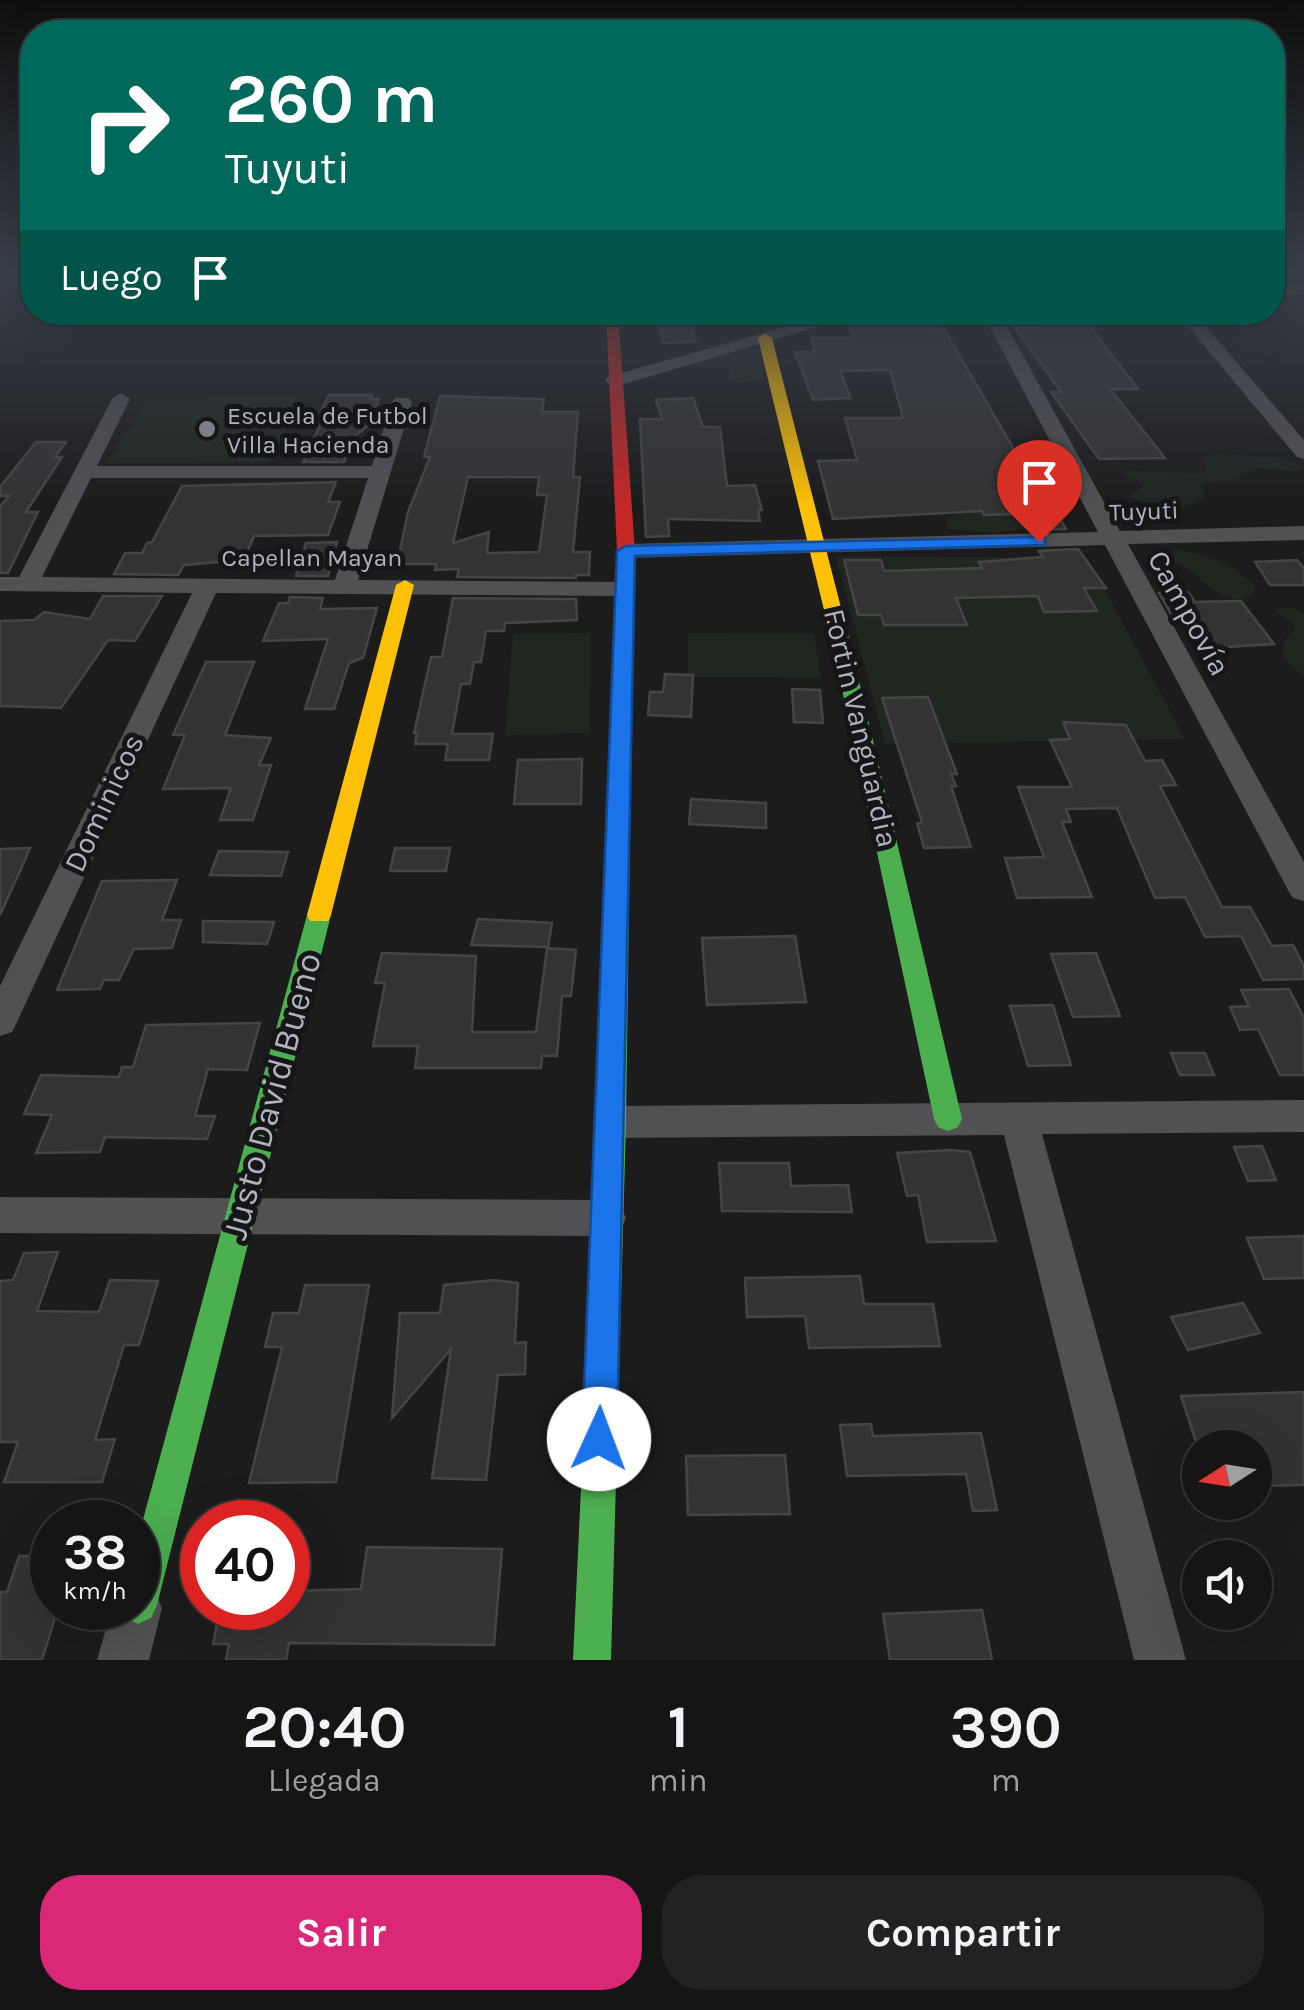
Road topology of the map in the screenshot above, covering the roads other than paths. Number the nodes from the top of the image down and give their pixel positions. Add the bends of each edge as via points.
1 (613, 353) edge
2 (711, 353) edge
3 (769, 353) edge
4 (1012, 353) edge
5 (1219, 353) edge
6 (614, 381) junction
7 (122, 399) dead end
8 (402, 402) dead end
9 (1304, 453) edge
10 (86, 472) junction
11 (382, 472) junction
12 (1304, 533) edge
13 (1112, 540) junction
14 (820, 548) junction
15 (626, 551) junction
16 (0, 584) edge
17 (27, 584) junction
18 (208, 584) junction
19 (345, 585) junction
20 (405, 585) junction
21 (624, 588) junction
22 (1304, 890) edge
23 (0, 1022) edge
24 (1304, 1116) edge
25 (948, 1119) junction
26 (1019, 1119) junction
27 (612, 1122) junction
28 (0, 1215) edge
29 (606, 1218) junction
30 (240, 1219) junction
31 (160, 1520) edge
32 (131, 1630) edge
33 (123, 1660) edge
34 (592, 1660) edge
35 (1160, 1660) edge

1 - 6 street
2 - 6 street
3 - 14 street, Fortin Vanguardia
4 - 13 street, Campovía
5 - 9 street
6 - 15 street
7 - 10 street
8 - 11 street
10 - 11 street
10 - 17 street
11 - 19 street
12 - 13 street, Tuyuti
13 - 14 street, Tuyuti
13 - 22 street, Campovía
14 - 15 street, Tuyuti
14 - 25 street, Fortin Vanguardia
15 - 21 street
16 - 17 street, Capellan Mayan
17 - 18 street, Capellan Mayan
18 - 19 street, Capellan Mayan
18 - 23 street, Dominicos
19 - 20 street, Capellan Mayan
20 - 21 street, Capellan Mayan
20 - 30 street, Justo David Bueno
21 - 27 street
24 - 26 street
25 - 26 street
25 - 27 street
26 - 35 street
27 - 29 street
28 - 30 street
29 - 30 street
29 - 34 street
30 - 31 street, Justo David Bueno
32 - 33 street, Justo David Bueno

